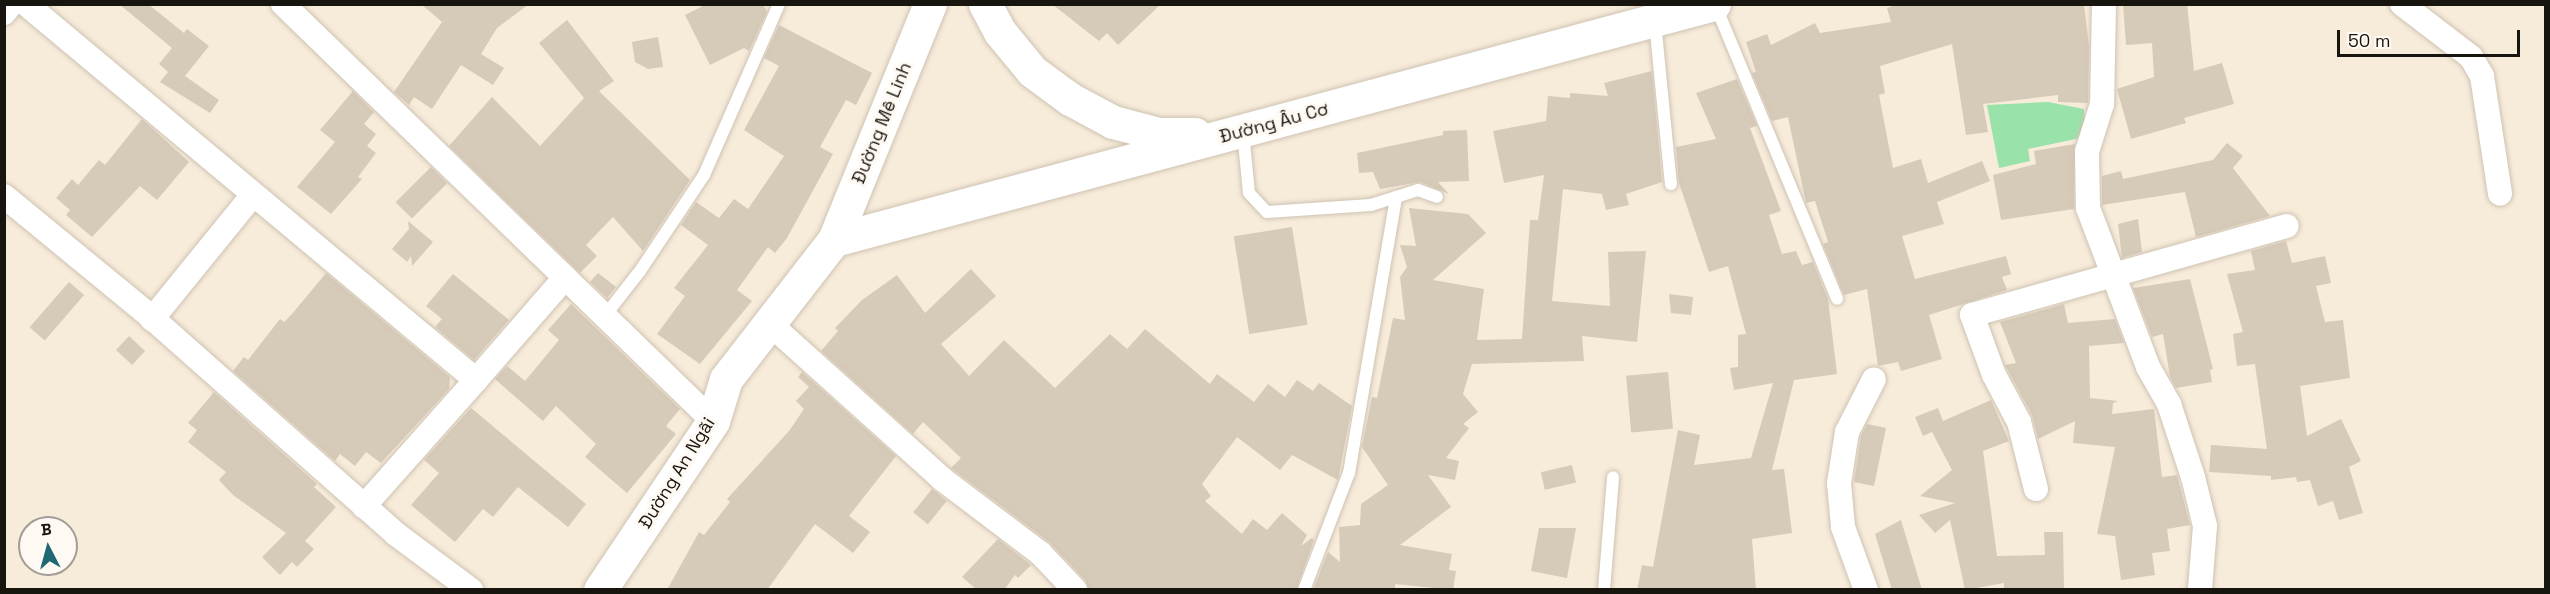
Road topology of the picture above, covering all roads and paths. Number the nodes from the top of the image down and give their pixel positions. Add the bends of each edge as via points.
1 (11, 4) edge
2 (26, 4) edge
3 (283, 4) edge
4 (779, 4) edge
5 (930, 4) edge
6 (986, 4) edge
7 (1715, 4) edge
8 (2104, 4) edge
9 (2402, 4) edge
10 (4, 13) edge
11 (1655, 21) junction
12 (1236, 133) junction
13 (1671, 184) dead end
14 (2500, 194) dead end
15 (4, 196) edge
16 (252, 196) junction
17 (1395, 197) junction
18 (1437, 197) dead end
19 (2287, 226) dead end
20 (834, 240) junction
21 (2113, 272) junction
22 (563, 280) junction
23 (1837, 299) dead end
24 (604, 317) junction
25 (152, 319) junction
26 (770, 324) junction
27 (1874, 379) dead end
28 (476, 380) junction
29 (713, 421) junction
30 (1613, 477) dead end
31 (2036, 489) dead end
32 (364, 506) junction
33 (471, 590) edge
34 (600, 590) edge
35 (1075, 590) edge
36 (1304, 590) edge
37 (1604, 590) edge
38 (1866, 590) edge
39 (2200, 590) edge

1 - 10 street
2 - 16 street
3 - 22 street
4 - 24 lane via 704,176
5 - 20 main road, Đường Mê Linh
6 - 12 main road via 1000,32 1032,71 1070,99 1113,122 1159,134
7 - 11 main road, Đường Âu Cơ
7 - 23 lane
8 - 21 street via 2102,104 2087,152 2088,208
9 - 14 street via 2471,57 2482,76
11 - 12 main road, Đường Âu Cơ
11 - 13 lane
12 - 17 lane via 1249,193 1267,212 1371,205
12 - 20 main road, Đường Âu Cơ
15 - 25 street
16 - 25 street
16 - 28 street
17 - 18 lane via 1418,190
17 - 36 lane via 1349,473
19 - 21 street
20 - 26 main road, Đường An Ngãi
21 - 31 street via 1972,315 1994,375 2019,422
21 - 39 street via 2148,367 2169,404 2193,477 2205,526
22 - 24 street
22 - 28 street
24 - 29 street
25 - 32 street
26 - 29 main road, Đường An Ngãi via 726,379
26 - 35 street via 942,479 1040,554
27 - 38 street via 1847,432 1839,483 1843,528
28 - 32 street
29 - 34 main road, Đường An Ngãi
30 - 37 lane
32 - 33 street

